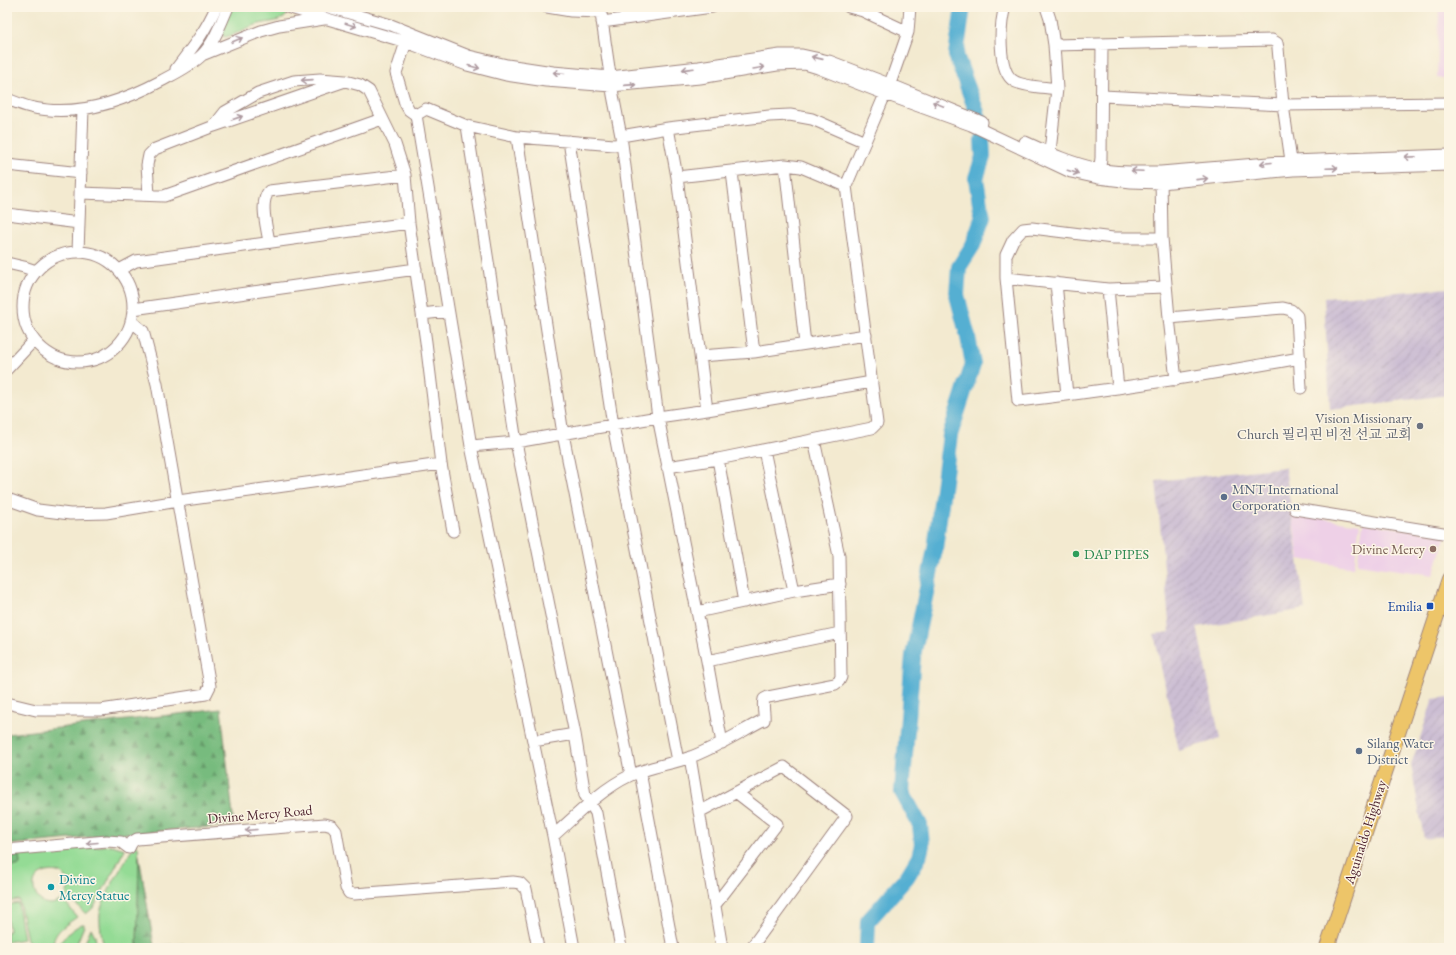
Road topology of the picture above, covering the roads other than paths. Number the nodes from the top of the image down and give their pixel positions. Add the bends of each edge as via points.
1 (216, 7) edge
2 (228, 7) edge
3 (287, 7) edge
4 (328, 7) edge
5 (346, 7) edge
6 (547, 7) edge
7 (849, 7) edge
8 (910, 7) edge
9 (1005, 7) edge
10 (1046, 7) edge
11 (705, 8) edge
12 (863, 9) edge
13 (652, 11) edge
14 (601, 14) edge
15 (359, 16) junction
16 (329, 18) junction
17 (908, 32) junction
18 (406, 42) junction
19 (1102, 44) junction
20 (1054, 45) junction
21 (201, 56) junction
22 (169, 77) junction
23 (611, 81) junction
24 (345, 82) junction
25 (887, 89) junction
26 (1057, 89) junction
27 (1103, 96) junction
28 (7, 99) edge
29 (1449, 103) edge
30 (1283, 105) junction
31 (83, 109) junction
32 (416, 115) junction
33 (382, 119) junction
34 (214, 126) junction
35 (467, 126) junction
36 (668, 128) junction
37 (517, 137) junction
38 (621, 140) junction
39 (569, 141) junction
40 (864, 142) junction
41 (1449, 155) edge
42 (1049, 157) junction
43 (7, 165) edge
44 (785, 165) junction
45 (1449, 165) edge
46 (1292, 166) junction
47 (732, 172) junction
48 (1161, 172) junction
49 (81, 173) junction
50 (1099, 174) junction
51 (405, 175) junction
52 (677, 177) junction
53 (1161, 183) junction
54 (846, 186) junction
55 (80, 193) junction
56 (149, 195) junction
57 (7, 214) edge
58 (79, 222) junction
59 (409, 222) junction
60 (1162, 238) junction
61 (269, 242) junction
62 (78, 252) junction
63 (7, 263) edge
64 (416, 269) junction
65 (119, 270) junction
66 (36, 271) junction
67 (1006, 278) junction
68 (1056, 283) junction
69 (1166, 287) junction
70 (1108, 288) junction
71 (133, 309) junction
72 (448, 310) junction
73 (422, 314) junction
74 (1169, 318) junction
75 (131, 321) junction
76 (866, 335) junction
77 (34, 340) junction
78 (805, 344) junction
79 (754, 352) junction
80 (700, 356) junction
81 (1300, 358) junction
82 (7, 369) edge
83 (1176, 380) junction
84 (872, 382) junction
85 (1118, 388) junction
86 (1301, 388) dead end
87 (1067, 395) junction
88 (707, 410) junction
89 (658, 417) junction
90 (613, 425) junction
91 (563, 434) junction
92 (814, 440) junction
93 (516, 442) junction
94 (471, 446) junction
95 (764, 450) junction
96 (718, 459) junction
97 (441, 464) junction
98 (667, 467) junction
99 (7, 500) edge
100 (178, 501) junction
101 (1295, 509) dead end
102 (453, 531) dead end
103 (1449, 534) edge
104 (1449, 579) edge
105 (840, 584) junction
106 (794, 591) junction
107 (744, 602) junction
108 (1445, 605) edge
109 (697, 612) junction
110 (840, 633) junction
111 (707, 661) junction
112 (7, 703) edge
113 (575, 734) junction
114 (533, 741) junction
115 (722, 743) junction
116 (690, 757) junction
117 (678, 761) junction
118 (635, 774) junction
119 (737, 793) junction
120 (590, 802) junction
121 (699, 812) junction
122 (553, 836) junction
123 (7, 850) edge
124 (714, 906) junction
125 (538, 948) edge
126 (574, 948) edge
127 (621, 948) edge
128 (673, 948) edge
129 (722, 948) edge
130 (751, 948) edge
131 (1327, 948) edge

1 - 22 street via 192,49
2 - 21 street via 215,35
3 - 16 street
4 - 15 street
5 - 15 street
6 - 14 street
7 - 12 street
8 - 17 street
9 - 26 street via 1001,35 1002,56 1008,76 1014,81
10 - 20 street
11 - 13 street
12 - 17 street
13 - 14 street
14 - 23 street
23 -> 15 street via 507,65 469,56 391,25
16 -> 18 street
21 -> 16 street via 261,31
17 - 25 street
18 -> 23 street via 467,65 506,74 546,81
18 - 32 street via 396,73 405,103
19 - 20 street
19 - 27 street
19 - 30 street via 1272,40 1277,43 1278,48
20 - 26 street
21 - 22 street
22 - 31 street via 123,99
23 - 25 street via 700,78 804,64
23 - 38 street
24 - 33 street via 360,85 368,91
34 -> 24 street
24 -> 34 street via 320,79 294,81 258,93 225,112
25 - 40 street
25 - 42 street via 972,122
26 - 42 street
27 - 30 street
27 - 50 street
28 - 31 street via 30,107 55,110
29 - 30 street
30 - 46 street
31 - 49 street
32 - 35 street via 426,109
32 - 72 street
33 - 51 street via 395,144
33 - 56 street via 164,196
34 - 56 street via 155,149 149,155
35 - 37 street
35 - 93 street
36 - 38 street
36 - 40 street via 790,115 812,119
36 - 52 street
37 - 39 street
37 - 91 street
38 - 39 street via 614,146
38 - 89 street
39 - 90 street
40 - 54 street
41 -> 46 street
42 - 50 street via 1071,161
43 - 49 street
44 - 47 street
44 - 54 street via 801,167
44 - 78 street
46 -> 45 street
46 -> 48 street
53 -> 46 street
47 - 52 street
47 - 79 street
48 -> 50 street
48 - 53 street
49 - 55 street
50 - 53 street via 1131,182
51 - 59 street
51 - 61 street via 269,191 265,195 264,204
52 - 80 street
53 - 60 street
54 - 76 street
55 - 56 street
55 - 58 street
57 - 58 street
58 - 62 street
59 - 61 street
59 - 64 street
60 - 67 street via 1113,238 1032,228 1023,230 1012,240 1006,255
60 - 69 street
61 - 65 street via 136,261
62 - 65 street via 100,257
62 - 66 street via 55,257
63 - 66 street
64 - 71 street
64 - 73 street
65 - 71 street via 127,282
66 - 77 street via 23,298 23,313
67 - 68 street
67 - 87 street via 1018,401
68 - 70 street
68 - 87 street
69 - 70 street
69 - 74 street
70 - 85 street
71 - 75 street
72 - 73 street
72 - 94 street
73 - 97 street
74 - 81 street via 1283,308 1291,310 1297,316
74 - 83 street
75 - 77 street via 124,337 112,350 97,358 80,361 63,359 47,352
75 - 100 street via 143,331 157,384
76 - 78 street
76 - 84 street
77 - 82 street
78 - 79 street
79 - 80 street
80 - 88 street
81 - 83 street
81 - 86 street
83 - 85 street
84 - 88 street
84 - 92 street via 877,423 872,428
85 - 87 street
88 - 89 street
89 - 90 street
89 - 98 street
90 - 91 street
90 - 117 street
91 - 93 street
91 - 118 street
92 - 95 street
92 - 105 street via 839,556
93 - 94 street
93 - 113 street
94 - 114 street
95 - 96 street
95 - 106 street
96 - 98 street
96 - 107 street
97 - 100 street
97 - 102 street
98 - 109 street
99 - 100 street via 38,510 70,514 106,512
100 - 112 street via 210,686 206,694 101,710 36,710
101 - 103 street
104 - 108 main road, Aguinaldo Highway
105 - 106 street
105 - 110 street
106 - 107 street
107 - 109 street
108 - 131 main road, Aguinaldo Highway
109 - 111 street
110 - 111 street
110 - 115 street via 839,681 764,699 764,720
111 - 115 street
113 - 114 street
113 - 120 street via 585,795
114 - 122 street
115 - 116 street
116 - 117 street
116 - 121 street
117 - 118 street
118 - 120 street
118 - 128 street
119 - 121 street
119 - 124 street via 776,824
119 - 130 street via 784,767 847,816
120 - 122 street
120 - 127 street via 596,812
121 - 124 street
122 - 126 street
125 -> 123 street, Divine Mercy Road via 526,889 520,883 349,893 336,831 326,824 137,839 129,848 120,842 107,841
124 - 129 street

